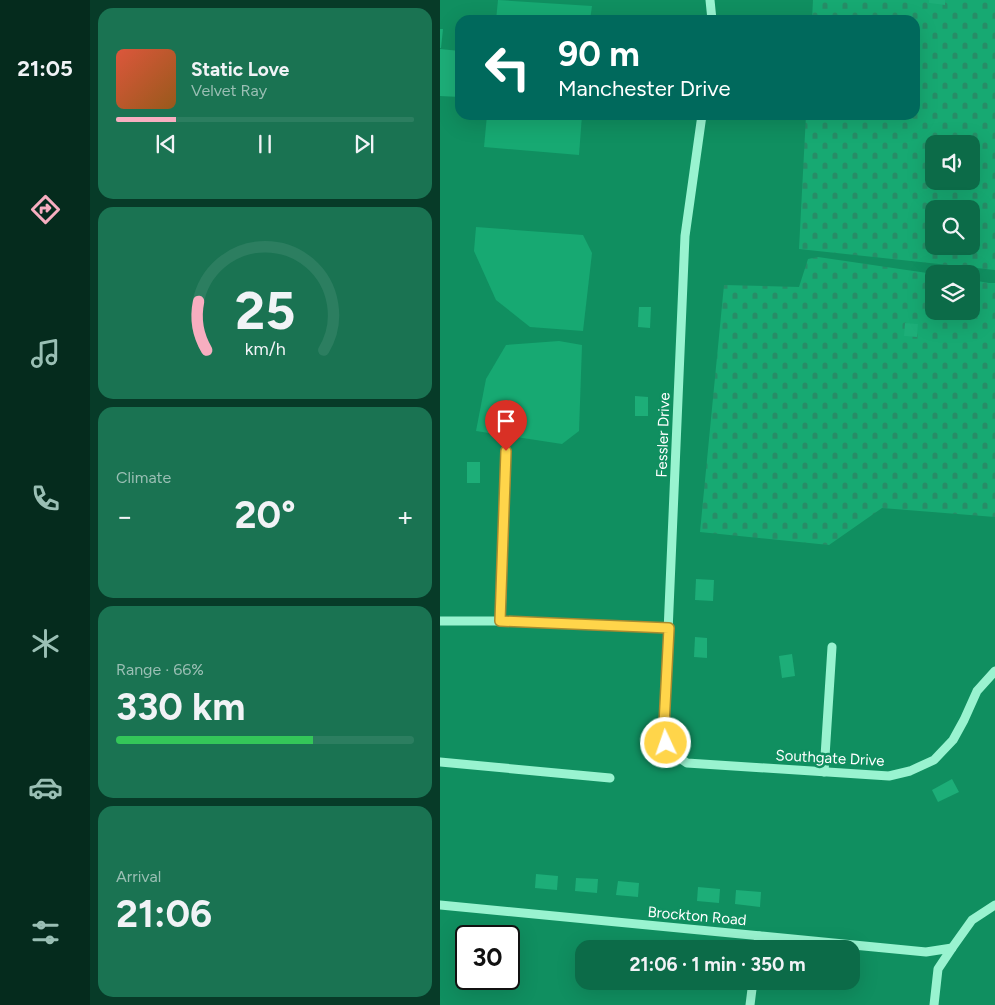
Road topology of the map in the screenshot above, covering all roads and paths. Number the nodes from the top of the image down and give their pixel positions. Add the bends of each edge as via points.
1 (710, 0) edge
2 (712, 15) edge
3 (701, 120) edge
4 (506, 451) dead end
5 (440, 621) edge
6 (500, 621) junction
7 (669, 628) junction
8 (832, 647) dead end
9 (995, 671) edge
10 (675, 754) joint
11 (440, 762) edge
12 (824, 772) junction
13 (610, 778) dead end
14 (995, 905) edge
15 (440, 906) edge
16 (759, 936) junction
17 (759, 940) edge
18 (952, 948) junction
19 (752, 990) edge
20 (750, 1005) edge
21 (934, 1005) edge

1 - 2 street
3 - 7 street, Fessler Drive via 685,236
4 - 6 street
5 - 6 street
6 - 7 street
7 - 10 street, Fessler Drive via 664,725 666,743
8 - 12 street
9 - 12 street, Southgate Drive via 977,691 953,740 934,760 889,776
10 - 12 street, Southgate Drive via 687,762
11 - 13 street
14 - 18 street via 972,920
15 - 16 street, Brockton Road
16 - 17 street
16 - 18 street, Brockton Road via 926,952
18 - 21 street via 938,969
19 - 20 street

